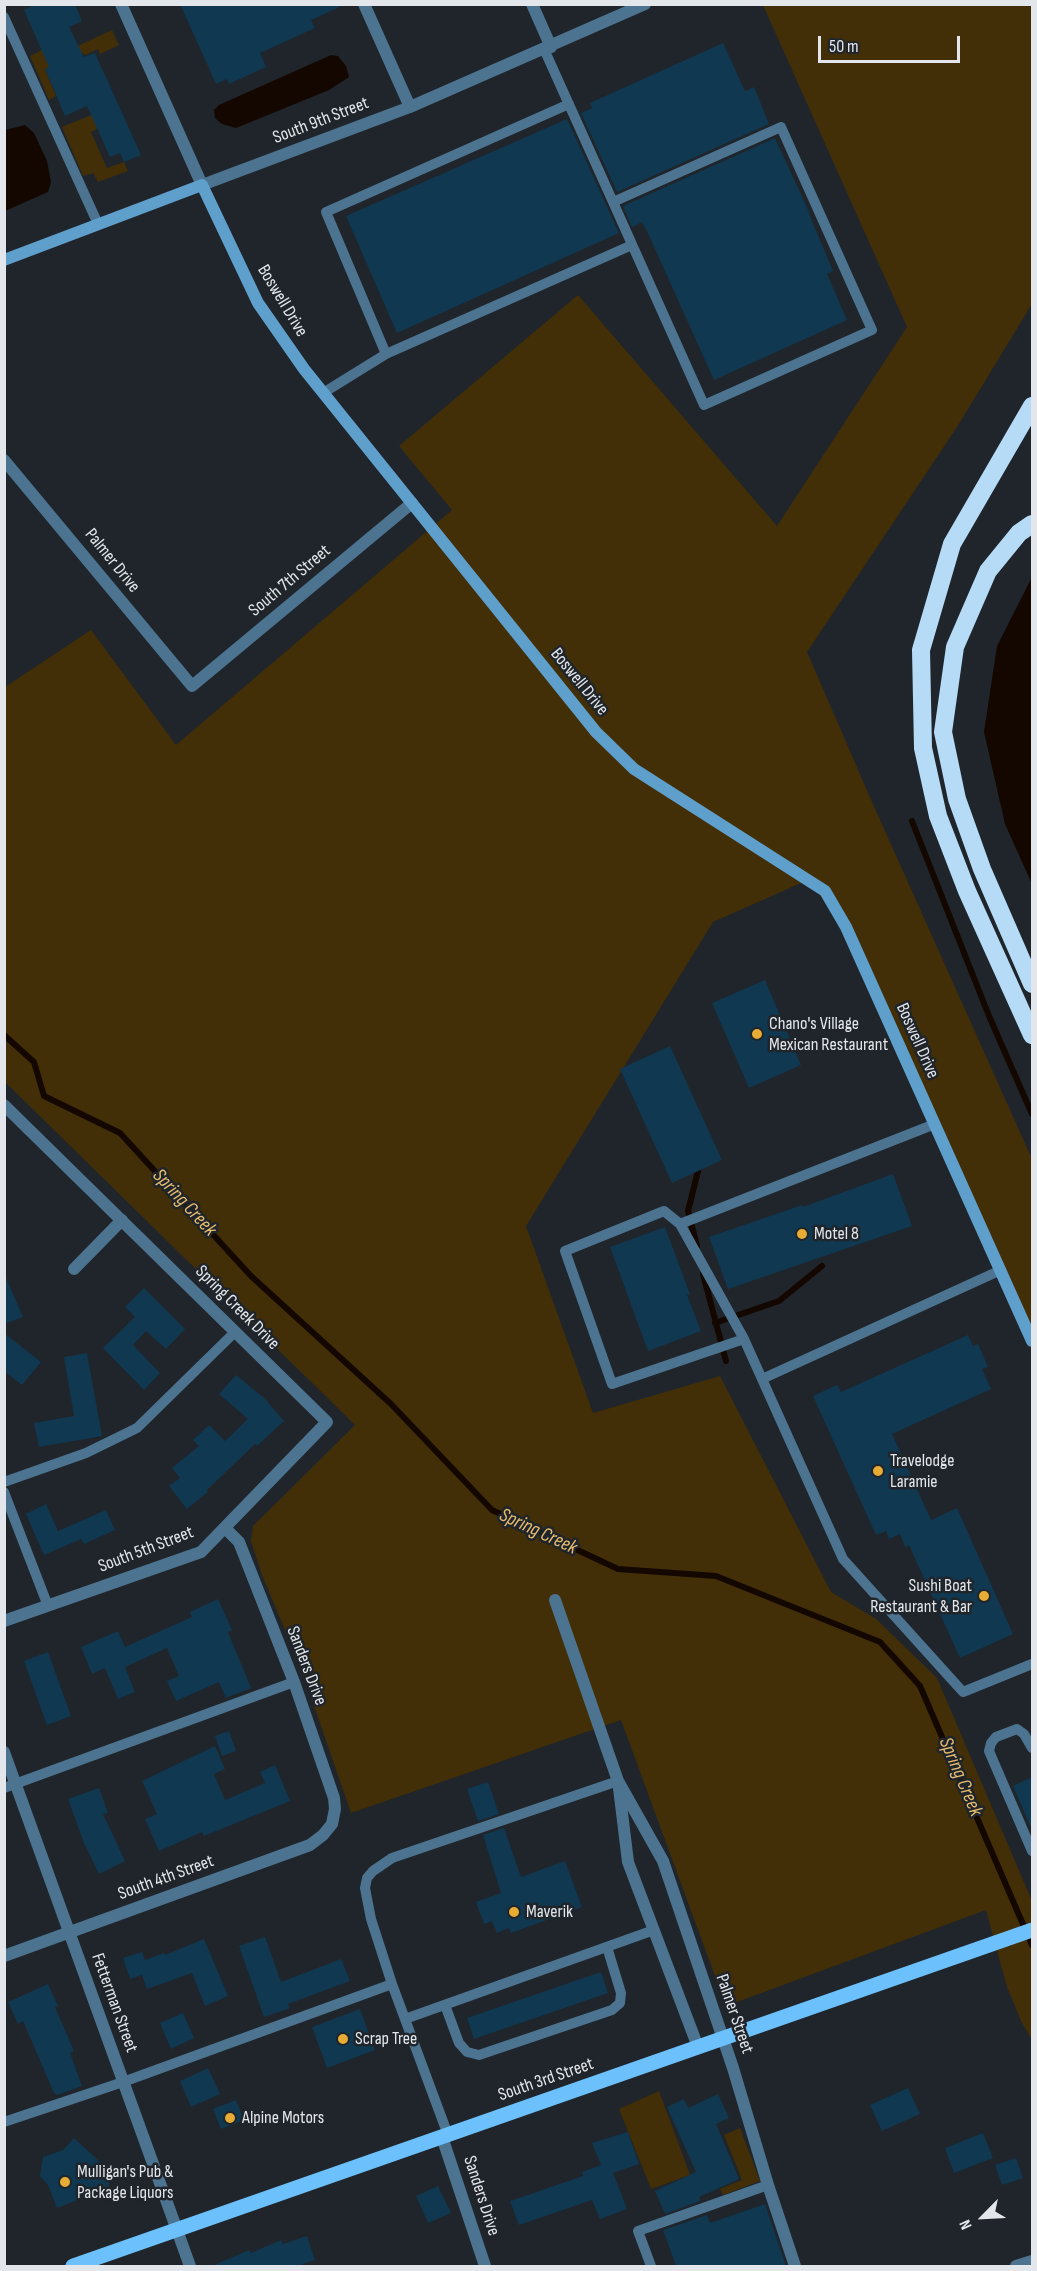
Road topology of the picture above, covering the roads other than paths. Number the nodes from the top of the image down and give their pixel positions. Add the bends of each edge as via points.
1 (121, 4) edge
2 (364, 4) edge
3 (532, 4) edge
4 (645, 4) edge
5 (4, 16) edge
6 (547, 48) junction
7 (569, 104) junction
8 (410, 107) junction
9 (202, 185) junction
10 (613, 202) junction
11 (98, 224) junction
12 (632, 245) junction
13 (4, 260) edge
14 (386, 354) junction
15 (323, 393) junction
16 (1032, 406) edge
17 (4, 459) edge
18 (412, 503) junction
19 (1032, 524) edge
20 (192, 686) joint
21 (1032, 984) edge
22 (1032, 1035) edge
23 (4, 1105) edge
24 (935, 1124) junction
25 (122, 1220) junction
26 (680, 1224) junction
27 (74, 1269) dead end
28 (1001, 1270) junction
29 (235, 1332) junction
30 (744, 1339) junction
31 (1032, 1341) edge
32 (762, 1378) junction
33 (327, 1422) joint
34 (4, 1482) edge
35 (4, 1492) edge
36 (225, 1528) junction
37 (555, 1600) dead end
38 (48, 1606) junction
39 (4, 1621) edge
40 (1032, 1664) edge
41 (294, 1682) junction
42 (1032, 1748) edge
43 (4, 1752) edge
44 (618, 1781) junction
45 (10, 1786) edge
46 (332, 1824) joint
47 (1032, 1851) edge
48 (654, 1930) junction
49 (1032, 1930) edge
50 (69, 1933) junction
51 (607, 1947) junction
52 (4, 1956) edge
53 (392, 1984) junction
54 (445, 2005) junction
55 (405, 2019) junction
56 (723, 2038) junction
57 (698, 2047) junction
58 (123, 2082) junction
59 (4, 2122) edge
60 (445, 2136) junction
61 (768, 2185) junction
62 (177, 2230) junction
63 (1032, 2261) edge
64 (73, 2266) edge
65 (190, 2266) edge
66 (485, 2266) edge
67 (651, 2266) edge
68 (795, 2266) edge
69 (1016, 2266) edge

1 - 9 street, Boswell Drive
2 - 8 street
3 - 6 street
4 - 6 street, South 9th Street
5 - 11 lane
6 - 7 lane
6 - 8 street, South 9th Street
7 - 10 lane
7 - 14 lane via 326,212
8 - 9 street, South 9th Street
9 - 11 street, South 9th Street
9 - 15 street, Boswell Drive via 258,303
10 - 12 lane
10 - 12 lane via 781,127 872,330 704,405
11 - 13 street, South 9th Street
12 - 14 lane
14 - 15 lane
15 - 18 street, Boswell Drive
16 - 22 highway via 952,544 921,650 923,748 938,816
17 - 20 street, Palmer Drive
18 - 20 street, South 7th Street
18 - 24 street, Boswell Drive via 596,732 634,769 825,891 846,927
19 - 21 highway via 1019,533 988,571 955,647 943,732 957,799 982,869
23 - 25 street, Spring Creek Drive
24 - 26 lane
24 - 28 street, Boswell Drive
25 - 27 street
25 - 29 street, Spring Creek Drive
26 - 30 lane
26 - 30 lane via 664,1211 565,1251 612,1384
28 - 31 street, Boswell Drive
28 - 32 lane
29 - 33 street, Spring Creek Drive
29 - 34 lane via 137,1428 86,1453
30 - 32 lane
32 - 40 lane via 843,1559 963,1692
33 - 36 street, South 5th Street
35 - 38 lane
36 - 38 street, South 5th Street via 201,1552
36 - 41 street, Sanders Drive via 239,1542
37 - 44 street, Palmer Street
38 - 39 street, South 5th Street
41 - 45 lane
41 - 46 street, Sanders Drive via 332,1791
42 - 47 lane via 1017,1729 996,1737 989,1751
43 - 45 street, Fetterman Street
44 - 48 street, Palmer Street via 628,1862
44 - 53 lane via 392,1858 374,1871 364,1888
44 - 56 street, Palmer Street via 663,1861
45 - 50 street, Fetterman Street
46 - 50 street, South 4th Street via 310,1845
48 - 51 lane
48 - 57 street, Palmer Street
49 - 56 main road, South 3rd Street
50 - 52 street, South 4th Street
50 - 58 street, Fetterman Street
51 - 54 lane
51 - 54 lane via 621,1993 620,2003 612,2010 479,2055 467,2052 459,2043
53 - 55 lane
53 - 58 lane
54 - 55 lane
55 - 60 lane
56 - 57 main road, South 3rd Street
56 - 61 street, Palmer Street
57 - 60 main road, South 3rd Street
58 - 59 lane
58 - 62 street, Fetterman Street
60 - 62 main road, South 3rd Street
60 - 66 street, Sanders Drive
61 - 67 lane via 638,2231
61 - 68 street, Palmer Street
62 - 64 main road, South 3rd Street
62 - 65 street, Fetterman Street
63 - 69 street

